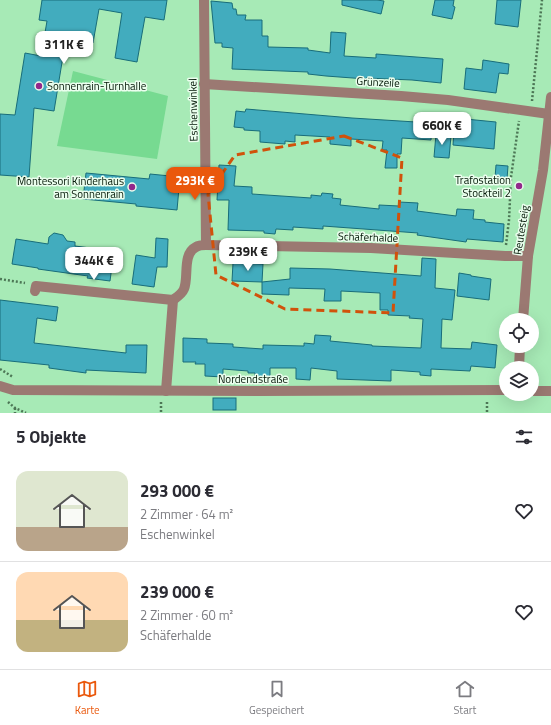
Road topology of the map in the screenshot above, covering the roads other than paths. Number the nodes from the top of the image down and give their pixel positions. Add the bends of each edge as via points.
1 (204, 0) edge
2 (204, 84) junction
3 (551, 97) edge
4 (549, 114) junction
5 (547, 170) edge
6 (206, 245) junction
7 (528, 256) junction
8 (36, 289) road end
9 (173, 300) junction
10 (524, 313) edge
11 (0, 386) edge
12 (499, 390) edge
13 (166, 391) junction
14 (539, 391) edge
15 (551, 391) edge

1 - 2 street, Eschenwinkel
2 - 4 street, Grünzeile via 448,100
2 - 6 street, Eschenwinkel
3 - 4 street, Reutesteig
4 - 5 street, Reutesteig
5 - 7 street, Reutesteig
6 - 7 street, Schäferhalde via 371,248
6 - 9 street via 196,247 191,252 184,288
7 - 10 street, Reutesteig
8 - 9 street
9 - 13 street
11 - 13 street, Nordendstraße via 13,390
12 - 13 street, Nordendstraße
14 - 15 street

